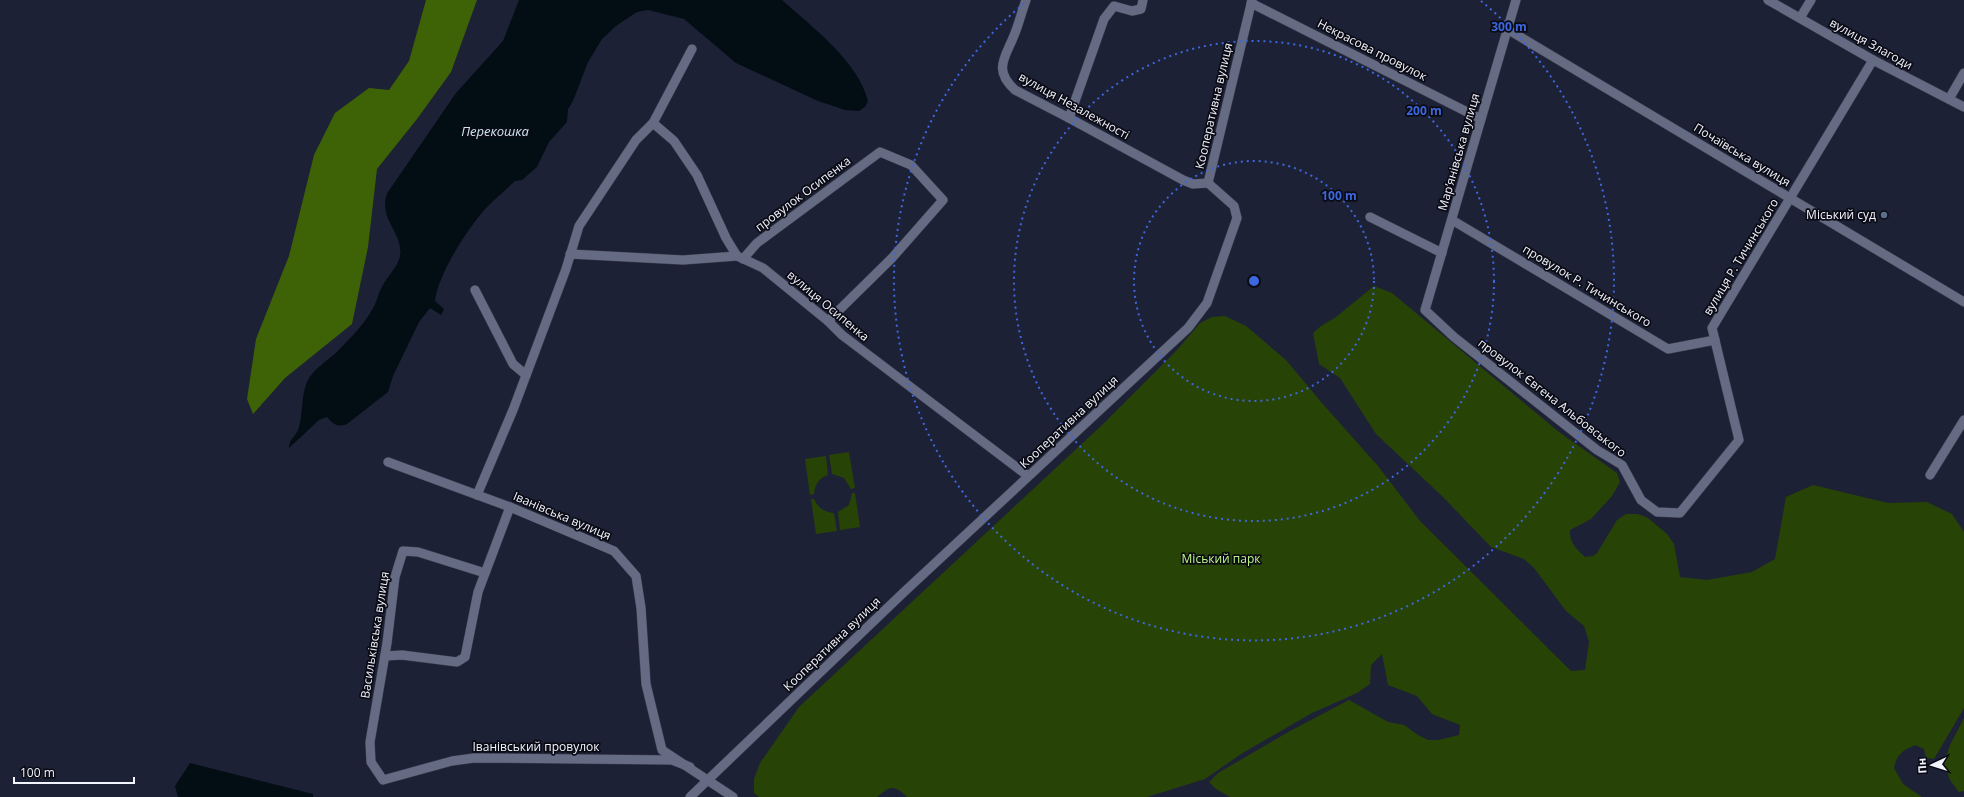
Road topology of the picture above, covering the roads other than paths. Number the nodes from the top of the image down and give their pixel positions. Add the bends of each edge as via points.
1 (1026, 0) edge
2 (1143, 0) edge
3 (1516, 0) edge
4 (1768, 0) edge
5 (1811, 0) edge
6 (1251, 2) edge
7 (1800, 18) junction
8 (1507, 29) junction
9 (692, 49) dead end
10 (1873, 60) junction
11 (1964, 73) edge
12 (1949, 99) junction
13 (1964, 107) edge
14 (1069, 118) junction
15 (1481, 119) junction
16 (653, 123) junction
17 (1208, 183) junction
18 (1790, 198) junction
19 (1370, 217) dead end
20 (1452, 220) junction
21 (1442, 253) junction
22 (570, 254) junction
23 (740, 258) junction
24 (475, 290) dead end
25 (1964, 302) edge
26 (1425, 310) joint
27 (828, 321) junction
28 (1715, 340) junction
29 (526, 375) junction
30 (1964, 420) edge
31 (388, 462) dead end
32 (1930, 475) dead end
33 (1028, 476) junction
34 (476, 494) junction
35 (510, 507) junction
36 (1680, 512) joint
37 (485, 574) junction
38 (385, 656) junction
39 (690, 767) junction
40 (383, 780) joint
41 (709, 780) junction
42 (690, 797) edge
43 (733, 797) edge

1 - 14 street, вулиця Незалежності via 1015,35 1003,60 1002,74 1015,90
2 - 14 street via 1141,9 1132,11 1114,6 1104,19
3 - 8 street, Мар’янівська вулиця
4 - 7 street, вулиця Злагоди
5 - 7 street
6 - 15 street, Некрасова провулок
6 - 17 street, Кооперативна вулиця
7 - 10 street, вулиця Злагоди
8 - 15 street, Мар’янівська вулиця
8 - 18 street, Почаївська вулиця
9 - 16 street
10 - 12 street, вулиця Злагоди
10 - 18 street, вулиця Р. Тичинського
11 - 12 street
12 - 13 street, вулиця Злагоди
14 - 17 street, вулиця Незалежності via 1183,180 1193,184
15 - 20 street, Мар’янівська вулиця
16 - 22 street via 631,147 579,226
16 - 23 street via 674,141 697,176 726,238
17 - 33 street, Кооперативна вулиця via 1234,206 1238,218 1207,303 1188,328
18 - 25 street, Почаївська вулиця
18 - 28 street, вулиця Р. Тичинського via 1712,328
19 - 21 street
20 - 21 street, Мар’янівська вулиця
20 - 28 street, провулок Р. Тичинського via 1668,349
21 - 26 street, Мар’янівська вулиця
22 - 23 street via 683,260
22 - 29 street
23 - 27 street, вулиця Осипенка via 763,268
23 - 27 street, провулок Осипенка via 880,152 911,165 943,200 892,258
24 - 29 street via 512,364
26 - 36 street, провулок Євгена Альбовського via 1460,342 1598,450 1622,465 1641,500 1657,512
27 - 33 street, вулиця Осипенка via 842,335
28 - 36 street, вулиця Р. Тичинського via 1739,440
29 - 34 street
30 - 32 street
31 - 34 street, Іванівська вулиця
33 - 41 street, Кооперативна вулиця
34 - 35 street, Іванівська вулиця
35 - 37 street
35 - 39 street, Іванівська вулиця via 614,551 636,576 641,608 646,684 662,750
37 - 38 street via 478,592 465,656 457,662 402,655
37 - 38 street, Васильківська вулиця via 418,552 403,552 395,577
38 - 40 street, Васильківська вулиця via 370,742 371,762
39 - 40 street, Іванівський провулок via 672,760 474,758 452,761
39 - 41 street, Іванівська вулиця
41 - 42 street, Кооперативна вулиця
41 - 43 street, Іванівська вулиця

